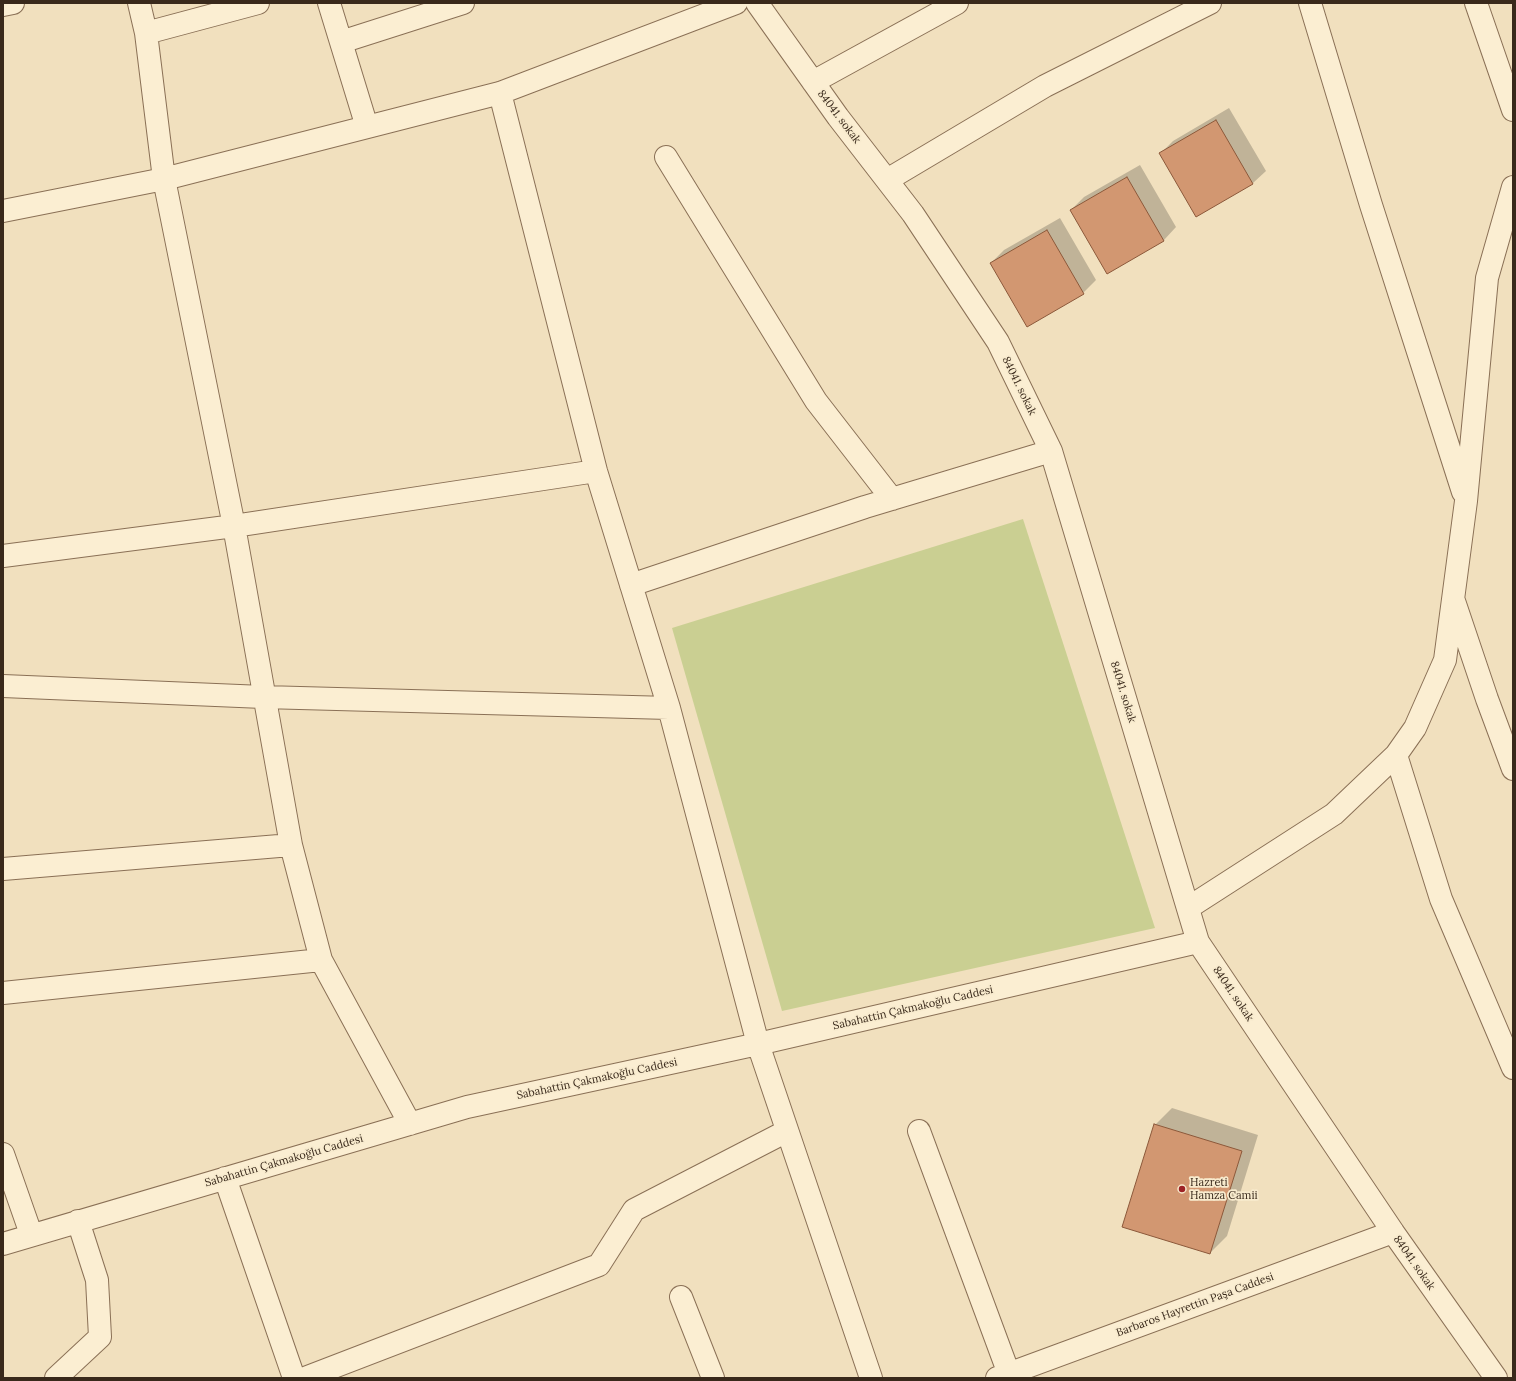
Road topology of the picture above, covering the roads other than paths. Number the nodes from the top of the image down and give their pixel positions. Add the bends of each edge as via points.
1 (12, 3) edge
2 (139, 3) edge
3 (258, 3) edge
4 (329, 3) edge
5 (463, 3) edge
6 (736, 3) edge
7 (757, 3) edge
8 (957, 3) edge
9 (1210, 3) edge
10 (1310, 3) edge
11 (1476, 3) edge
12 (3, 5) edge
13 (146, 33) junction
14 (341, 42) junction
15 (813, 82) junction
16 (500, 93) junction
17 (1513, 110) edge
18 (367, 126) junction
19 (666, 158) dead end
20 (164, 180) junction
21 (887, 180) junction
22 (1513, 187) edge
23 (3, 212) edge
24 (1051, 451) junction
25 (596, 470) junction
26 (892, 499) junction
27 (1466, 501) junction
28 (234, 526) junction
29 (3, 556) edge
30 (631, 585) junction
31 (1452, 596) junction
32 (3, 686) edge
33 (263, 697) junction
34 (669, 708) junction
35 (1396, 755) junction
36 (1513, 769) edge
37 (290, 845) junction
38 (3, 869) edge
39 (1188, 908) junction
40 (1198, 942) junction
41 (321, 960) junction
42 (3, 992) edge
43 (758, 1044) junction
44 (1513, 1068) edge
45 (410, 1124) junction
46 (787, 1131) junction
47 (919, 1131) dead end
48 (3, 1154) edge
49 (225, 1178) junction
50 (78, 1221) junction
51 (1393, 1232) junction
52 (31, 1234) junction
53 (3, 1244) edge
54 (682, 1297) dead end
55 (1003, 1376) edge
56 (56, 1378) edge
57 (294, 1378) edge
58 (305, 1378) edge
59 (713, 1378) edge
60 (871, 1378) edge
61 (1496, 1378) edge

1 - 12 street
2 - 13 street
3 - 13 street
4 - 14 street
5 - 14 street
6 - 16 street
7 - 15 street, 84041. sokak
8 - 15 street
9 - 21 street via 1045,86
10 - 27 street via 1371,205
11 - 17 street
13 - 20 street
14 - 18 street
15 - 21 street, 84041. sokak
16 - 18 street
16 - 25 street
18 - 20 street
19 - 26 street via 816,401
20 - 23 street
20 - 28 street
21 - 24 street, 84041. sokak via 913,214 998,342
22 - 27 street via 1487,278
24 - 26 street
24 - 39 street, 84041. sokak
25 - 28 street
25 - 30 street
26 - 30 street
27 - 31 street
28 - 29 street
28 - 33 street
30 - 34 street
31 - 35 street via 1445,660 1415,728
31 - 36 street
32 - 33 street
33 - 34 street
33 - 37 street
34 - 43 street
35 - 39 street via 1334,814
35 - 44 street via 1441,899
37 - 38 street
37 - 41 street
39 - 40 street, 84041. sokak
40 - 43 street, Sabahattin Çakmakoğlu Caddesi
40 - 51 street, 84041. sokak
41 - 42 street
41 - 45 street
43 - 45 street, Sabahattin Çakmakoğlu Caddesi via 467,1107
43 - 46 street
45 - 49 street, Sabahattin Çakmakoğlu Caddesi
46 - 58 street via 634,1210 599,1265
46 - 60 street
47 - 55 street
48 - 52 street
49 - 50 street, Sabahattin Çakmakoğlu Caddesi
49 - 57 street
50 - 52 street, Sabahattin Çakmakoğlu Caddesi
50 - 56 street via 97,1280 100,1337
51 - 55 street, Barbaros Hayrettin Paşa Caddesi
51 - 61 street, 84041. sokak
52 - 53 street, Sabahattin Çakmakoğlu Caddesi
54 - 59 street

